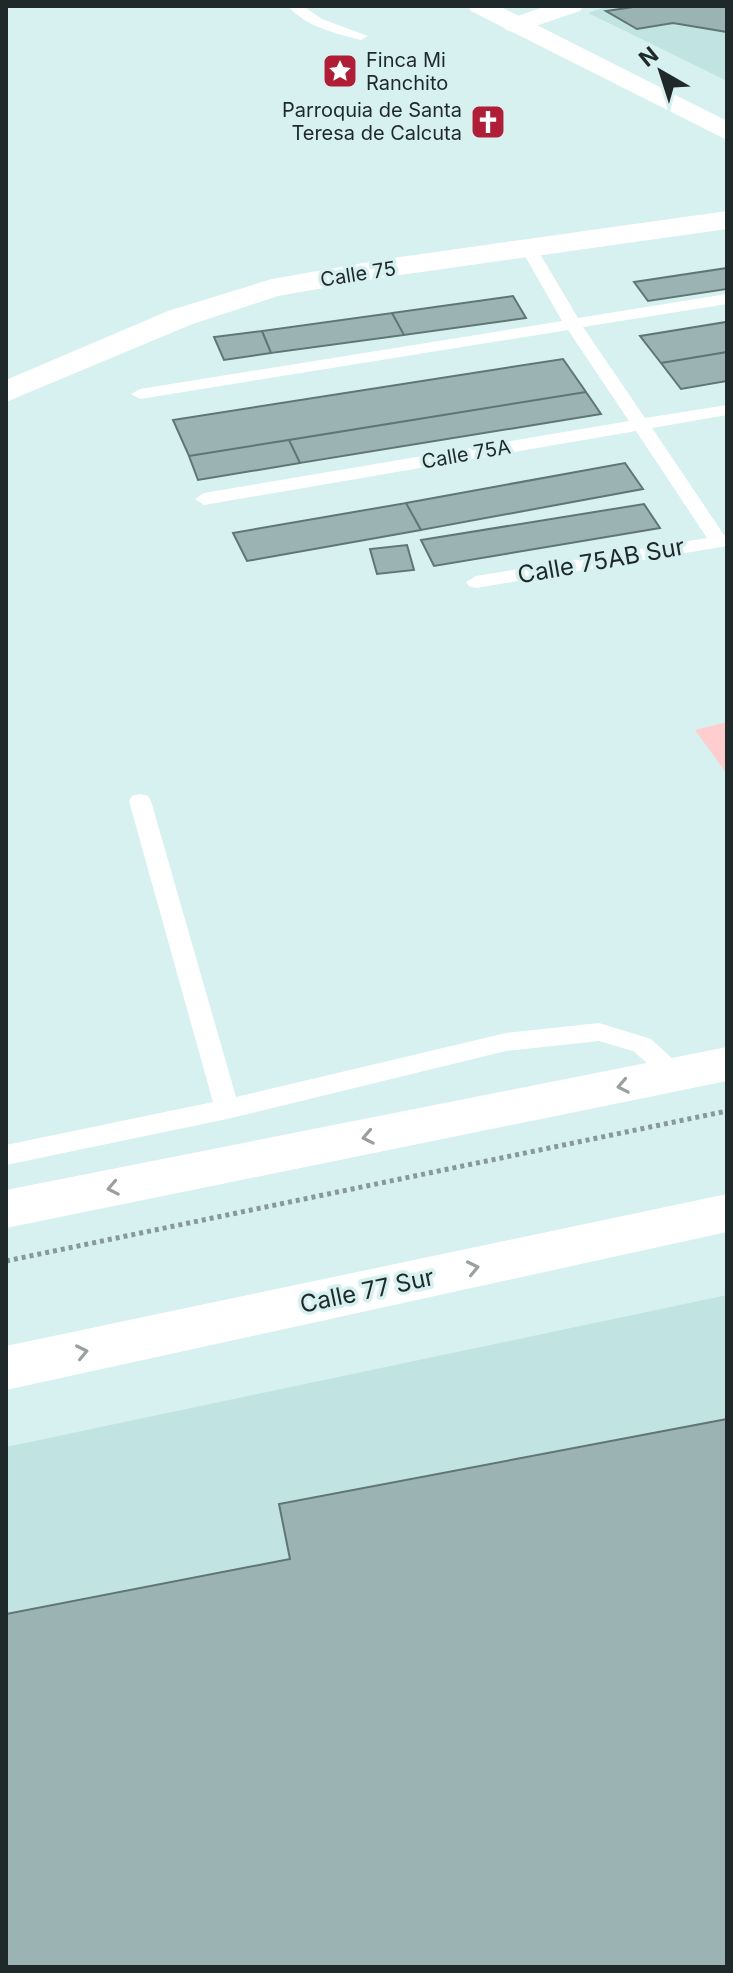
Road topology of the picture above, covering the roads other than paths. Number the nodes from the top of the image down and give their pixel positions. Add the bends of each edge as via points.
1 (295, 6) edge
2 (480, 6) edge
3 (571, 6) edge
4 (515, 25) junction
5 (361, 36) dead end
6 (727, 132) edge
7 (727, 220) edge
8 (529, 249) junction
9 (727, 299) edge
10 (572, 323) junction
11 (6, 392) edge
12 (140, 394) dead end
13 (727, 410) edge
14 (640, 425) junction
15 (204, 499) dead end
16 (723, 540) edge
17 (476, 582) dead end
18 (140, 801) dead end
19 (727, 1064) edge
20 (678, 1075) junction
21 (227, 1109) junction
22 (6, 1155) edge
23 (6, 1209) edge
24 (727, 1213) edge
25 (6, 1368) edge

1 - 5 lane via 320,23
2 - 4 street
3 - 4 street
4 - 6 street
7 - 8 street, Calle 75
8 - 10 lane
8 - 11 street, Calle 75 via 272,288 179,318
9 - 10 lane
10 - 12 lane
10 - 14 lane
13 - 14 lane, Calle 75A
14 - 15 lane, Calle 75A
14 - 16 lane
16 - 17 lane, Calle 75AB Sur
18 - 21 lane
19 - 20 street
20 - 21 lane via 642,1045 599,1032 506,1042
20 -> 23 street
21 - 22 lane
25 -> 24 street, Calle 77 Sur

